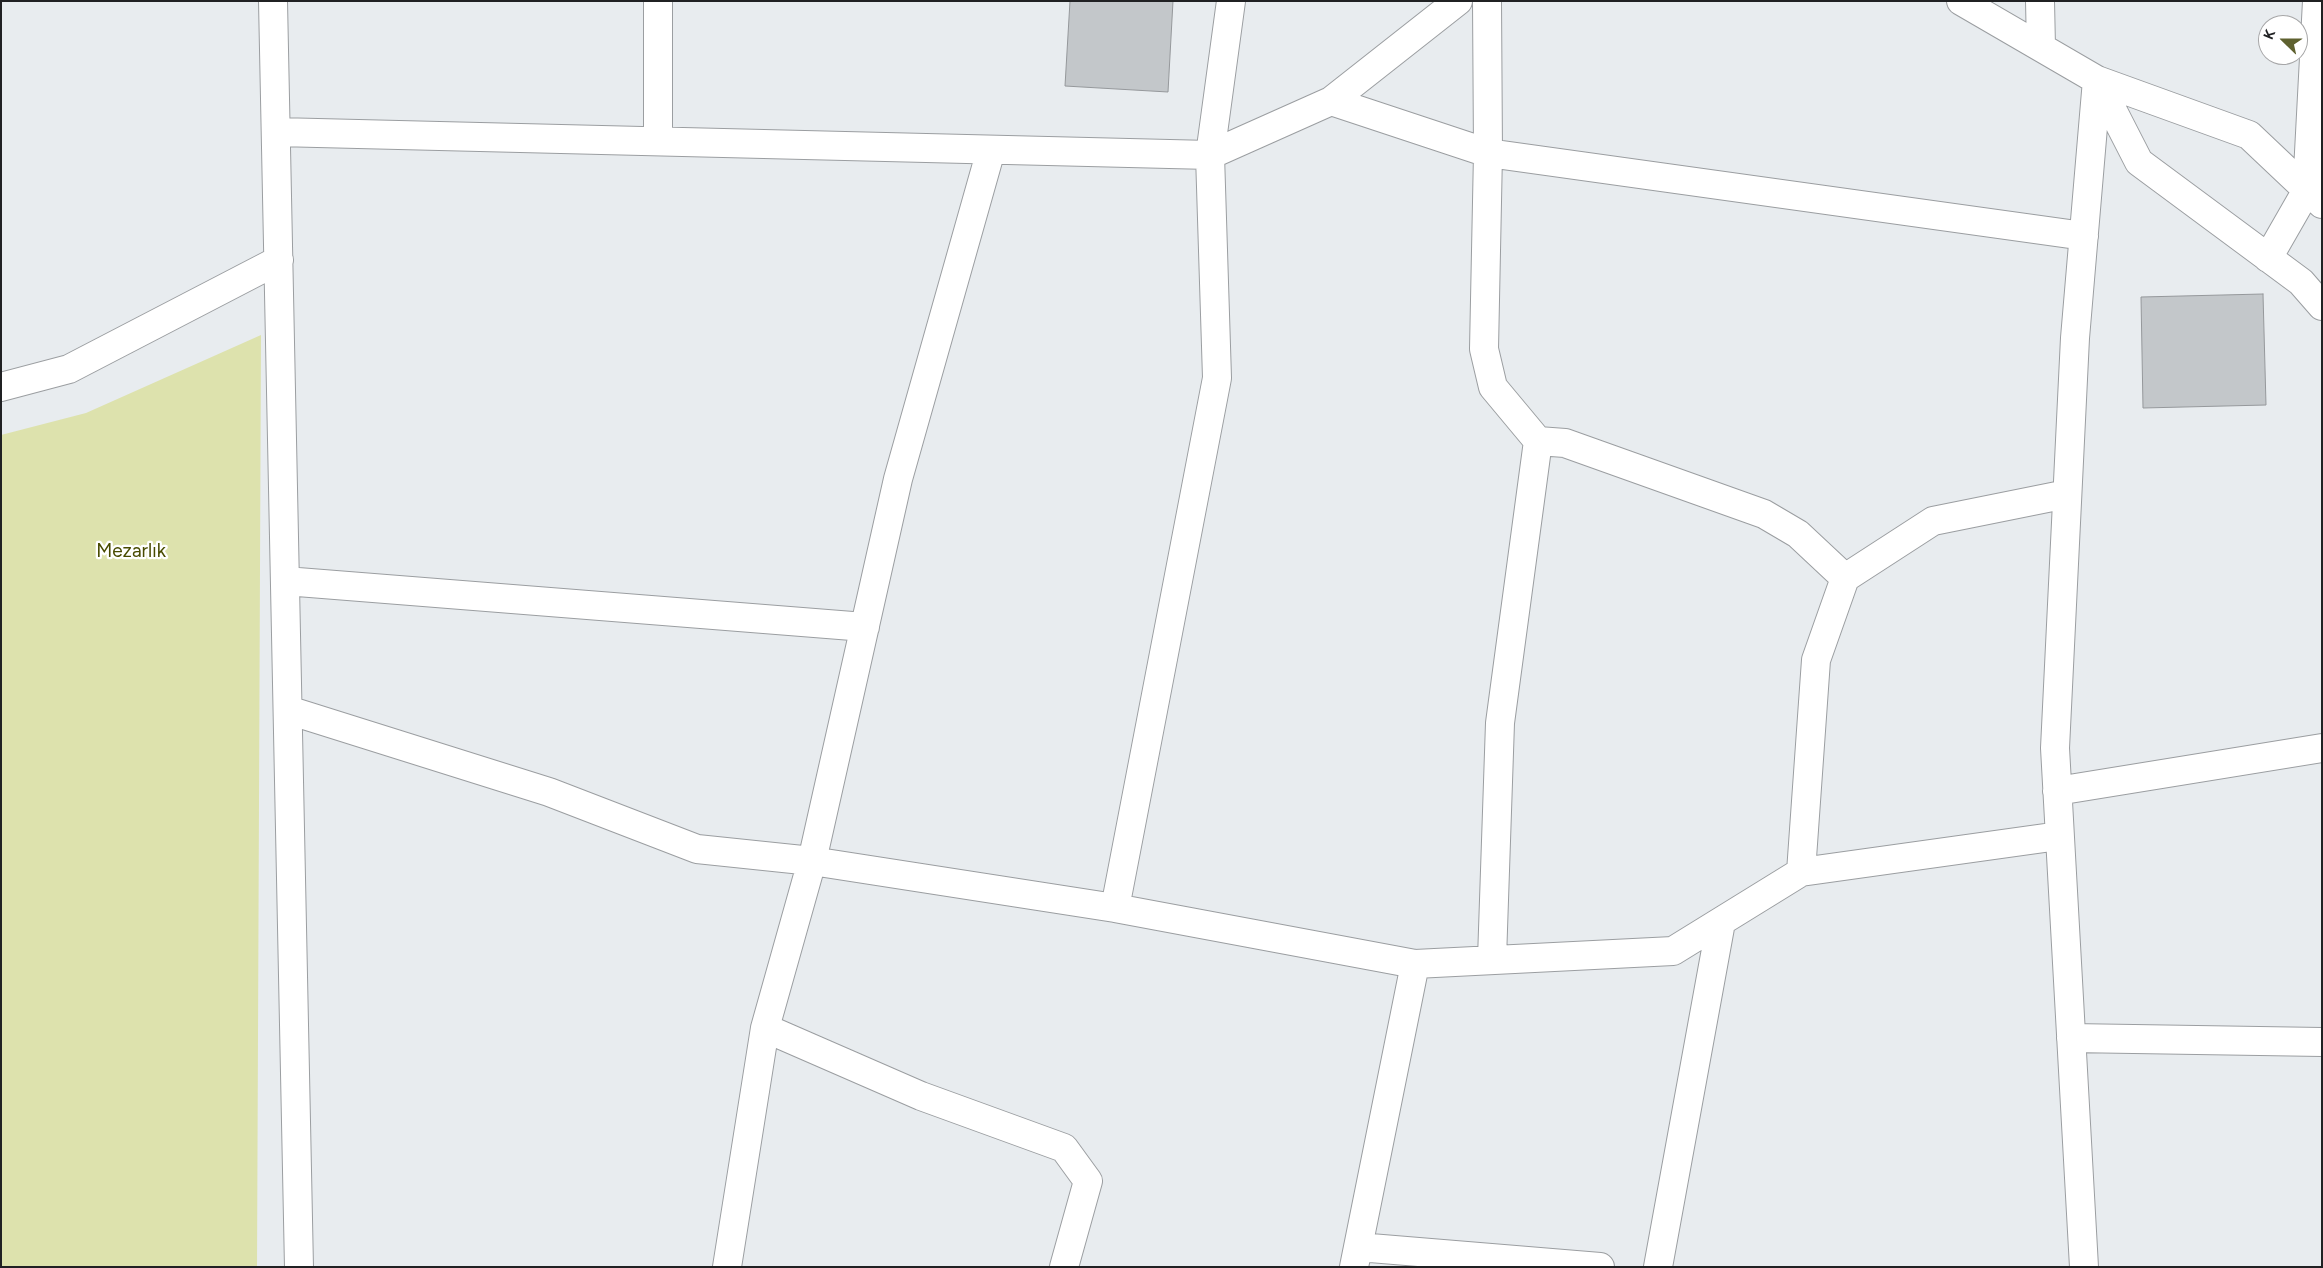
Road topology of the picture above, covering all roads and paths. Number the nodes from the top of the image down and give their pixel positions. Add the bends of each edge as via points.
1 (273, 1) edge
2 (658, 1) edge
3 (1230, 1) edge
4 (1458, 1) edge
5 (1486, 1) edge
6 (1961, 1) edge
7 (2040, 1) edge
8 (2318, 1) edge
9 (2041, 47) junction
10 (2097, 80) junction
11 (1331, 101) junction
12 (277, 132) junction
13 (658, 141) junction
14 (991, 150) junction
15 (1488, 153) junction
16 (1210, 155) junction
17 (2314, 197) edge
18 (2084, 236) junction
19 (2268, 258) junction
20 (279, 260) junction
21 (2322, 306) edge
22 (1, 387) edge
23 (1538, 441) junction
24 (2067, 494) junction
25 (1845, 578) junction
26 (285, 581) junction
27 (865, 627) junction
28 (288, 710) junction
29 (2322, 748) edge
30 (2057, 791) junction
31 (2059, 836) junction
32 (812, 861) junction
33 (1801, 872) junction
34 (1115, 908) junction
35 (1721, 922) junction
36 (1492, 959) junction
37 (1415, 964) junction
38 (766, 1028) junction
39 (2071, 1038) junction
40 (2322, 1042) edge
41 (1356, 1257) edge
42 (299, 1267) edge
43 (727, 1267) edge
44 (1064, 1267) edge
45 (1600, 1267) edge
46 (1658, 1267) edge
47 (2084, 1267) edge

1 - 12 street
2 - 13 street
3 - 16 street
4 - 11 street
5 - 15 street
6 - 9 street
7 - 9 street
8 - 17 street
9 - 10 street
10 - 17 street via 2249,135
10 - 18 street
10 - 19 street via 2139,162
11 - 15 street
11 - 16 street
12 - 13 street
12 - 20 street
13 - 14 street
14 - 16 street
14 - 27 street via 898,480
15 - 18 street
15 - 23 street via 1484,349 1494,387
16 - 34 street via 1216,378
17 - 19 street
18 - 24 street
19 - 21 street via 2301,282
20 - 22 street via 69,368
20 - 26 street
23 - 25 street via 1565,443 1764,514 1798,534
23 - 36 street via 1500,723
24 - 25 street via 1933,521
24 - 30 street via 2054,748
25 - 33 street via 1816,660
26 - 27 street
26 - 28 street
27 - 32 street
28 - 32 street via 548,792 697,849
28 - 42 street
29 - 30 street
30 - 31 street
31 - 33 street
31 - 39 street
32 - 34 street
32 - 38 street
33 - 35 street
34 - 37 street
35 - 36 street via 1673,951
35 - 46 street
36 - 37 street
37 - 41 street
38 - 43 street
38 - 44 street via 921,1096 1064,1148 1088,1181
39 - 40 street
39 - 47 street
41 - 45 street

